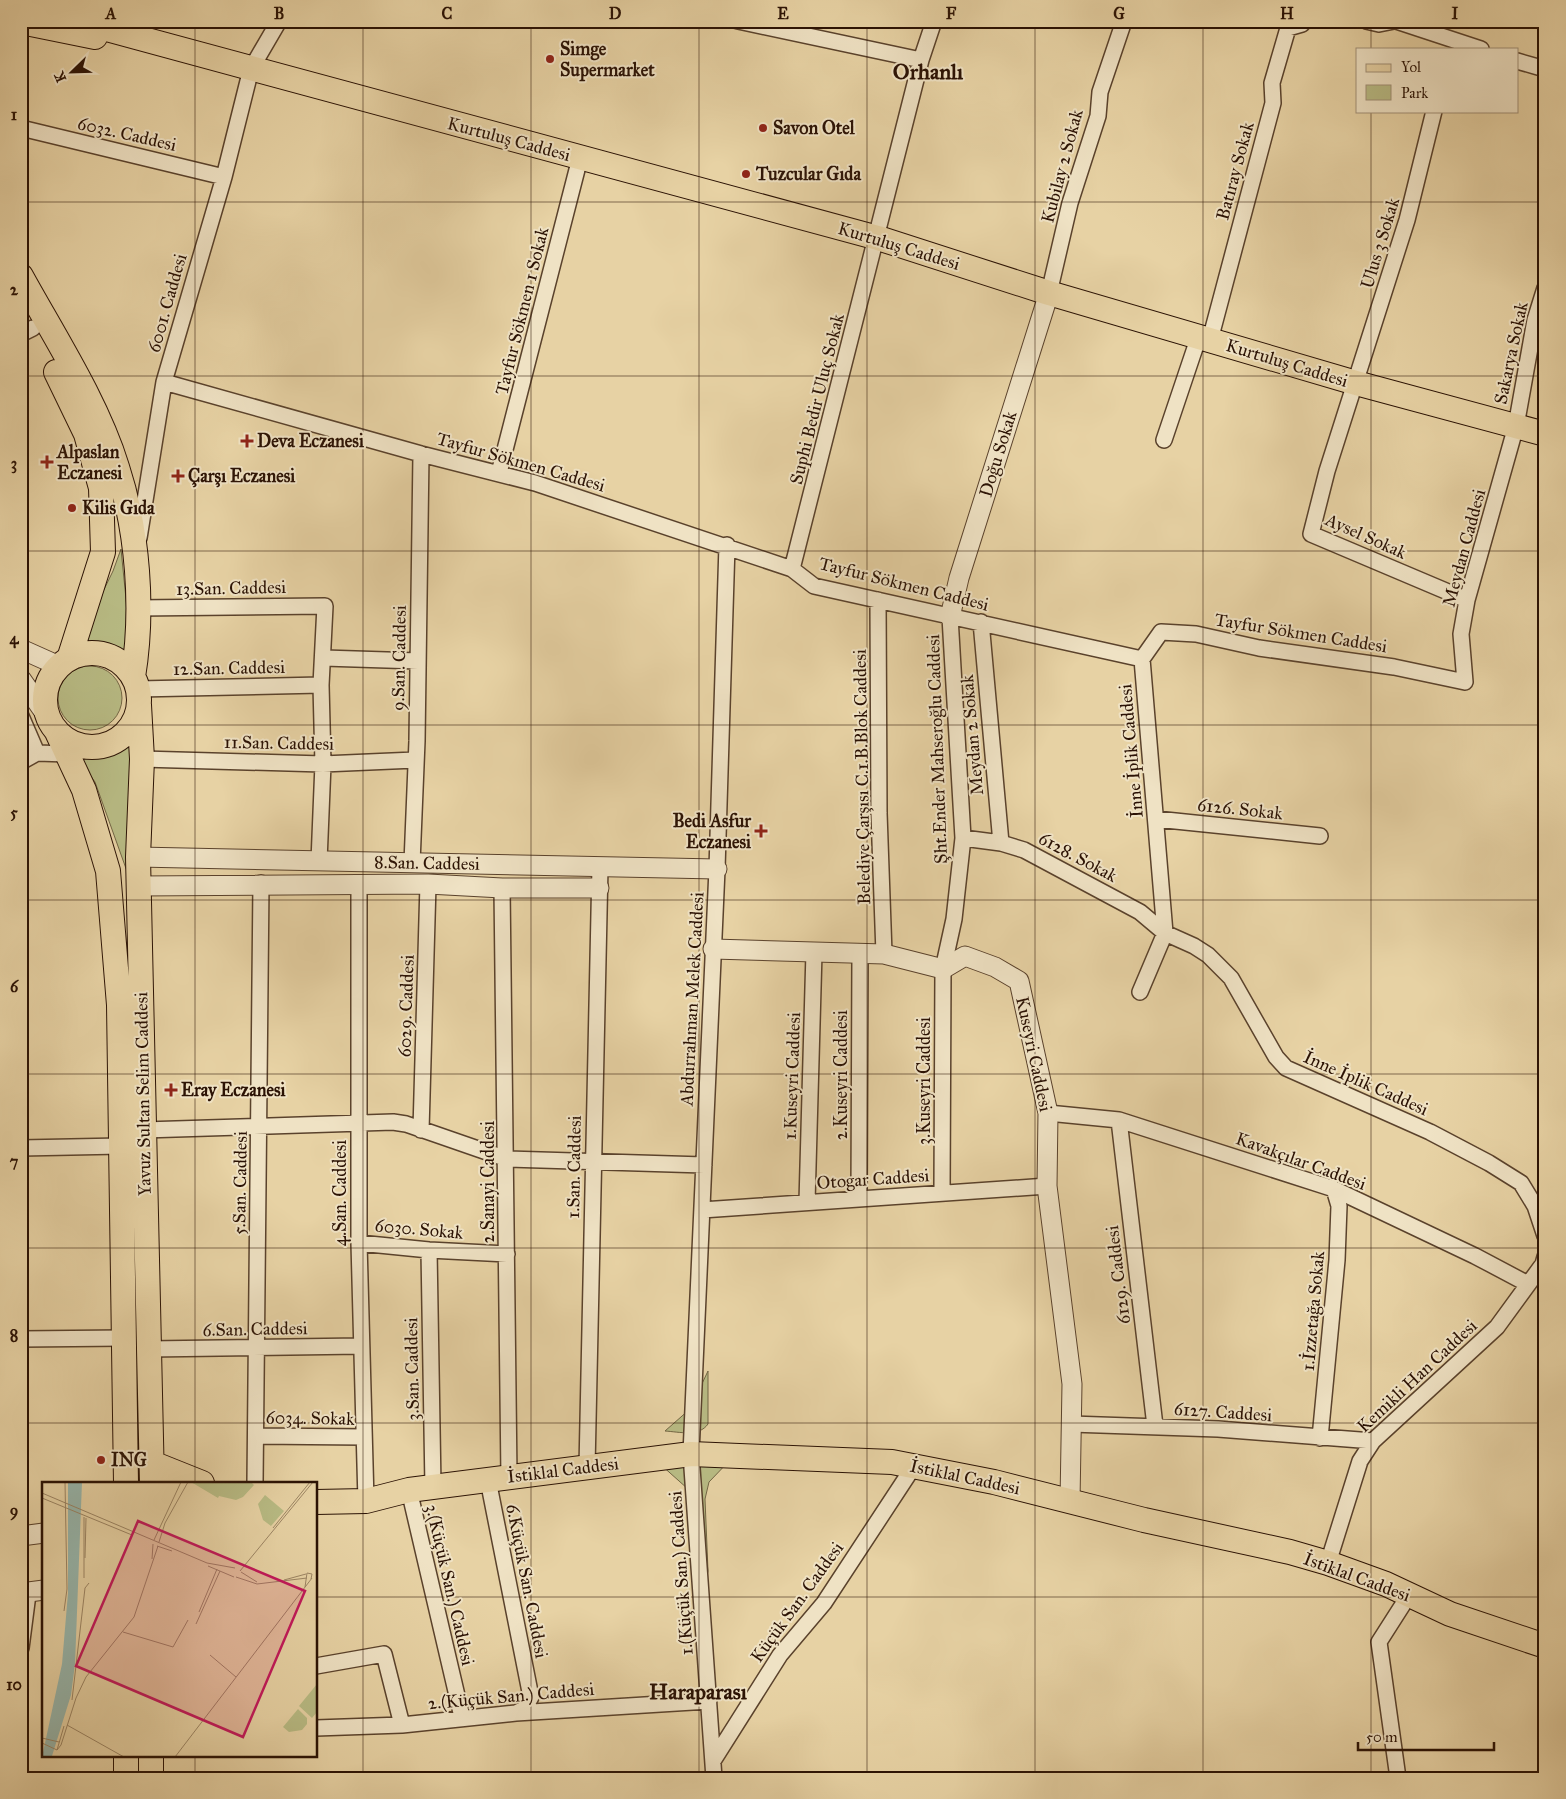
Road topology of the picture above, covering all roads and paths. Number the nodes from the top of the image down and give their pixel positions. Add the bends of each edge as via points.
1 (77, 21) edge
2 (279, 21) edge
3 (738, 21) edge
4 (934, 21) edge
5 (1124, 21) edge
6 (1303, 21) edge
7 (21, 22) edge
8 (1383, 22) edge
9 (1450, 44) edge
10 (1475, 48) edge
11 (921, 60) junction
12 (1518, 60) edge
13 (251, 69) junction
14 (1545, 69) edge
15 (1434, 112) edge
16 (21, 128) edge
17 (580, 158) junction
18 (224, 176) junction
19 (878, 238) junction
20 (21, 276) edge
21 (1545, 288) edge
22 (1049, 293) junction
23 (25, 324) edge
24 (1205, 338) junction
25 (164, 382) junction
26 (1356, 383) junction
27 (1516, 426) junction
28 (1545, 434) edge
29 (1164, 440) dead end
30 (421, 454) junction
31 (499, 473) junction
32 (727, 546) junction
33 (137, 552) junction
34 (792, 569) junction
35 (878, 600) junction
36 (1467, 600) junction
37 (137, 608) junction
38 (950, 616) junction
39 (981, 622) junction
40 (21, 649) edge
41 (324, 658) junction
42 (1142, 659) junction
43 (418, 661) junction
44 (64, 663) junction
45 (21, 678) edge
46 (1465, 682) joint
47 (321, 685) junction
48 (137, 690) junction
49 (21, 716) edge
50 (53, 725) junction
51 (37, 753) junction
52 (68, 754) junction
53 (142, 758) junction
54 (415, 760) junction
55 (21, 762) edge
56 (324, 764) junction
57 (1156, 819) junction
58 (1320, 836) dead end
59 (963, 838) junction
60 (1000, 843) junction
61 (138, 857) junction
62 (319, 860) junction
63 (412, 863) junction
64 (600, 867) junction
65 (717, 869) junction
66 (261, 883) junction
67 (359, 884) junction
68 (428, 884) junction
69 (139, 886) junction
70 (502, 888) junction
71 (599, 888) junction
72 (1165, 933) junction
73 (713, 949) junction
74 (814, 952) junction
75 (860, 953) junction
76 (884, 954) junction
77 (943, 969) junction
78 (1140, 992) dead end
79 (1048, 1113) junction
80 (1119, 1120) junction
81 (359, 1124) junction
82 (259, 1127) junction
83 (144, 1130) junction
84 (421, 1130) junction
85 (121, 1146) junction
86 (21, 1148) edge
87 (507, 1159) junction
88 (593, 1162) junction
89 (704, 1165) junction
90 (1047, 1186) junction
91 (1334, 1189) junction
92 (942, 1193) junction
93 (859, 1198) junction
94 (807, 1202) junction
95 (702, 1210) junction
96 (1545, 1236) edge
97 (359, 1243) junction
98 (428, 1250) junction
99 (506, 1254) junction
100 (1545, 1257) edge
101 (1528, 1284) junction
102 (124, 1338) junction
103 (21, 1339) edge
104 (362, 1346) junction
105 (257, 1348) junction
106 (149, 1349) junction
107 (1071, 1424) junction
108 (1155, 1426) junction
109 (256, 1436) junction
110 (364, 1438) junction
111 (1320, 1438) junction
112 (1372, 1441) junction
113 (692, 1454) junction
114 (914, 1466) junction
115 (587, 1467) junction
116 (152, 1473) edge
117 (499, 1478) junction
118 (126, 1482) edge
119 (197, 1482) edge
120 (255, 1482) edge
121 (433, 1487) junction
122 (409, 1490) junction
123 (366, 1501) junction
124 (1070, 1501) junction
125 (318, 1502) edge
126 (318, 1514) edge
127 (42, 1533) edge
128 (21, 1536) edge
129 (1328, 1563) junction
130 (31, 1592) edge
131 (1410, 1595) junction
132 (1545, 1646) edge
133 (21, 1648) edge
134 (318, 1666) edge
135 (709, 1701) junction
136 (516, 1713) junction
137 (462, 1717) junction
138 (402, 1725) junction
139 (318, 1728) edge
140 (126, 1756) edge
141 (151, 1756) edge
142 (714, 1761) junction
143 (126, 1778) edge
144 (151, 1778) edge
145 (714, 1778) edge
146 (1398, 1778) edge

1 - 13 main road
2 - 13 street, 6001. Caddesi
3 - 11 street
4 - 11 street, Suphi Bedir Uluç Sokak
5 - 22 street, Kubilay 2 Sokak via 1100,92 1098,116 1070,203
6 - 24 street, Batıray Sokak via 1288,28 1272,83 1273,103
7 - 13 main road
8 - 9 street
9 - 10 street
11 - 19 street, Suphi Bedir Uluç Sokak
12 - 14 street
13 - 17 main road, Kurtuluş Caddesi
13 - 18 street, 6001. Caddesi
15 - 26 street, Ulus 3 Sokak via 1407,220
16 - 18 street, 6032. Caddesi
17 - 19 main road, Kurtuluş Caddesi
17 - 31 street, Tayfur Sökmen 1 Sokak
18 - 25 street, 6001. Caddesi
19 - 22 main road, Kurtuluş Caddesi
19 - 34 street, Suphi Bedir Uluç Sokak
20 - 33 main road, Yavuz Sultan Selim Caddesi via 89,399 114,458
21 - 27 street, Sakarya Sokak via 1535,320
22 - 24 main road, Kurtuluş Caddesi
22 - 38 street, Doğu Sokak via 959,578
23 - 44 main road, Yavuz Sultan Selim Caddesi via 86,434 101,488 103,552
24 - 26 main road, Kurtuluş Caddesi
24 - 29 street
25 - 30 street, Tayfur Sökmen Caddesi
25 - 33 street, 6001. Caddesi
26 - 27 main road, Kurtuluş Caddesi
26 - 36 street, Aysel Sokak via 1327,471 1311,534
27 - 28 main road, Kurtuluş Caddesi
27 - 36 street, Meydan Caddesi
30 - 31 street, Tayfur Sökmen Caddesi
30 - 43 street, 9.San. Caddesi
31 - 32 street, Tayfur Sökmen Caddesi
32 - 34 street, Tayfur Sökmen Caddesi
32 - 65 street, Abdurrahman Melek Caddesi
33 - 37 main road, Yavuz Sultan Selim Caddesi
34 - 35 street, Tayfur Sökmen Caddesi via 814,586
35 - 38 street, Tayfur Sökmen Caddesi
35 - 76 street, Belediye Çarşısı C.1.B.Blok Caddesi via 879,813
36 - 46 street, Meydan Caddesi via 1462,634
37 - 41 street, 13.San. Caddesi via 325,606
37 - 48 main road, Yavuz Sultan Selim Caddesi
38 - 39 street, Tayfur Sökmen Caddesi
38 - 59 street, Şht.Ender Mahseroğlu Caddesi
39 - 42 street, Tayfur Sökmen Caddesi
39 - 60 street, Meydan 2 Sokak
40 - 44 street
41 - 43 street
41 - 47 street
42 - 46 street, Tayfur Sökmen Caddesi via 1161,632 1196,634 1260,648 1394,667
42 - 57 street, İnne İplik Caddesi
43 - 54 street, 9.San. Caddesi
44 - 48 main road via 87,654 105,655 116,660
44 - 50 main road, Yavuz Sultan Selim Caddesi via 49,680 46,693 46,706
45 - 50 street
47 - 48 street, 12.San. Caddesi
47 - 56 street
48 - 50 main road, Yavuz Sultan Selim Caddesi via 135,720 126,733 106,744 83,746 68,740
48 - 53 main road, Yavuz Sultan Selim Caddesi
49 - 51 street
50 - 52 main road, Yavuz Sultan Selim Caddesi
51 - 52 street
51 - 55 street
52 - 85 main road, Yavuz Sultan Selim Caddesi via 84,790 108,871 119,1005
53 - 56 street, 11.San. Caddesi
53 - 61 main road, Yavuz Sultan Selim Caddesi
54 - 56 street, 11.San. Caddesi
54 - 63 street, 9.San. Caddesi
56 - 62 street
57 - 58 street, 6126. Sokak
57 - 72 street, İnne İplik Caddesi
59 - 60 street, 6128. Sokak
59 - 77 street, Şht.Ender Mahseroğlu Caddesi via 954,919
60 - 72 street, 6128. Sokak via 1024,850 1140,912
61 - 62 street, 8.San. Caddesi
61 - 69 main road, Yavuz Sultan Selim Caddesi
62 - 63 street, 8.San. Caddesi
63 - 64 street, 8.San. Caddesi
64 - 65 street, 8.San. Caddesi
64 - 71 street, 1.San. Caddesi
65 - 73 street, Abdurrahman Melek Caddesi
66 - 67 street, 8.San. Caddesi
66 - 69 street, 8.San. Caddesi
66 - 82 street, 5.San. Caddesi
67 - 68 street, 8.San. Caddesi
67 - 81 street, 4.San. Caddesi
68 - 70 street, 8.San. Caddesi
68 - 84 street, 6029. Caddesi
69 - 83 main road, Yavuz Sultan Selim Caddesi
70 - 71 street, 8.San. Caddesi
70 - 87 street, 2.Sanayi Caddesi
71 - 88 street, 1.San. Caddesi
72 - 78 street
72 - 96 street, İnne İplik Caddesi via 1208,955 1231,978 1276,1057 1286,1068 1430,1132 1521,1183 1536,1206
73 - 74 street
73 - 89 street, Abdurrahman Melek Caddesi
74 - 75 street
74 - 94 street, 1.Kuseyri Caddesi
75 - 76 street
75 - 93 street, 2.Kuseyri Caddesi
76 - 77 street
77 - 79 street, Kuseyri Caddesi via 965,956 995,967 1019,981
77 - 92 street, 3.Kuseyri Caddesi
79 - 80 street, Kavakçılar Caddesi
79 - 90 street, Kuseyri Caddesi
80 - 91 street, Kavakçılar Caddesi
80 - 108 street, 6129. Caddesi
81 - 82 street
81 - 84 street via 393,1122
81 - 97 street, 4.San. Caddesi
82 - 83 street
82 - 105 street, 5.San. Caddesi
83 - 106 main road, Yavuz Sultan Selim Caddesi
84 - 87 street
85 - 86 street
85 - 102 main road, Yavuz Sultan Selim Caddesi
87 - 88 street
87 - 99 street, 2.Sanayi Caddesi
88 - 89 street
88 - 115 street, 1.San. Caddesi
89 - 95 street, Abdurrahman Melek Caddesi
90 - 92 street, Otogar Caddesi
90 - 107 street, Kuseyri Caddesi via 1072,1384
91 - 101 street, Kavakçılar Caddesi
91 - 111 street, 1.İzzetağa Sokak via 1339,1206 1337,1251
92 - 93 street, Otogar Caddesi
93 - 94 street, Otogar Caddesi
94 - 95 street, Otogar Caddesi
95 - 113 street, Abdurrahman Melek Caddesi
97 - 98 street, 6030. Sokak
97 - 104 street, 4.San. Caddesi
98 - 99 street, 6030. Sokak
98 - 121 street, 3.San. Caddesi
99 - 117 street, 2.Sanayi Caddesi
100 - 101 street, Kemikli Han Caddesi
101 - 112 street, Kemikli Han Caddesi via 1497,1327
102 - 103 street
102 - 118 main road, Yavuz Sultan Selim Caddesi
104 - 105 street, 6.San. Caddesi
104 - 110 street, 4.San. Caddesi
105 - 106 street, 6.San. Caddesi
105 - 109 street, 5.San. Caddesi
106 - 116 main road, Yavuz Sultan Selim Caddesi
107 - 108 street, 6127. Caddesi
107 - 124 street, Kuseyri Caddesi
108 - 111 street, 6127. Caddesi
109 - 110 street, 6034. Sokak
109 - 120 street, 5.San. Caddesi
110 - 123 street, 4.San. Caddesi
111 - 112 street, 6127. Caddesi
112 - 129 street, Kemikli Han Caddesi via 1360,1461
113 - 114 main road, İstiklal Caddesi via 892,1462
113 - 115 main road, İstiklal Caddesi
113 - 135 street, 1.(Küçük San.) Caddesi
114 - 124 main road, İstiklal Caddesi
114 - 142 street, Küçük San. Caddesi via 824,1603 780,1655
115 - 117 main road, İstiklal Caddesi
116 - 119 main road
117 - 121 main road, İstiklal Caddesi
117 - 136 street, 6.Küçük San. Caddesi via 530,1697 524,1709
121 - 122 main road, İstiklal Caddesi
122 - 123 main road, İstiklal Caddesi
122 - 137 street, 3.(Küçük San.) Caddesi
123 - 125 main road, İstiklal Caddesi
123 - 126 main road, İstiklal Caddesi
124 - 129 main road, İstiklal Caddesi
127 - 128 street
129 - 131 main road, İstiklal Caddesi
130 - 133 street
131 - 132 main road, İstiklal Caddesi via 1450,1614
131 - 146 street via 1379,1642
134 - 138 street via 384,1654
135 - 136 street, 2.(Küçük San.) Caddesi
135 - 142 street, 1.(Küçük San.) Caddesi
136 - 137 street, 2.(Küçük San.) Caddesi
137 - 138 street, 2.(Küçük San.) Caddesi
138 - 139 street, 2.(Küçük San.) Caddesi
140 - 143 main road
141 - 144 main road
142 - 145 street, 1.(Küçük San.) Caddesi

